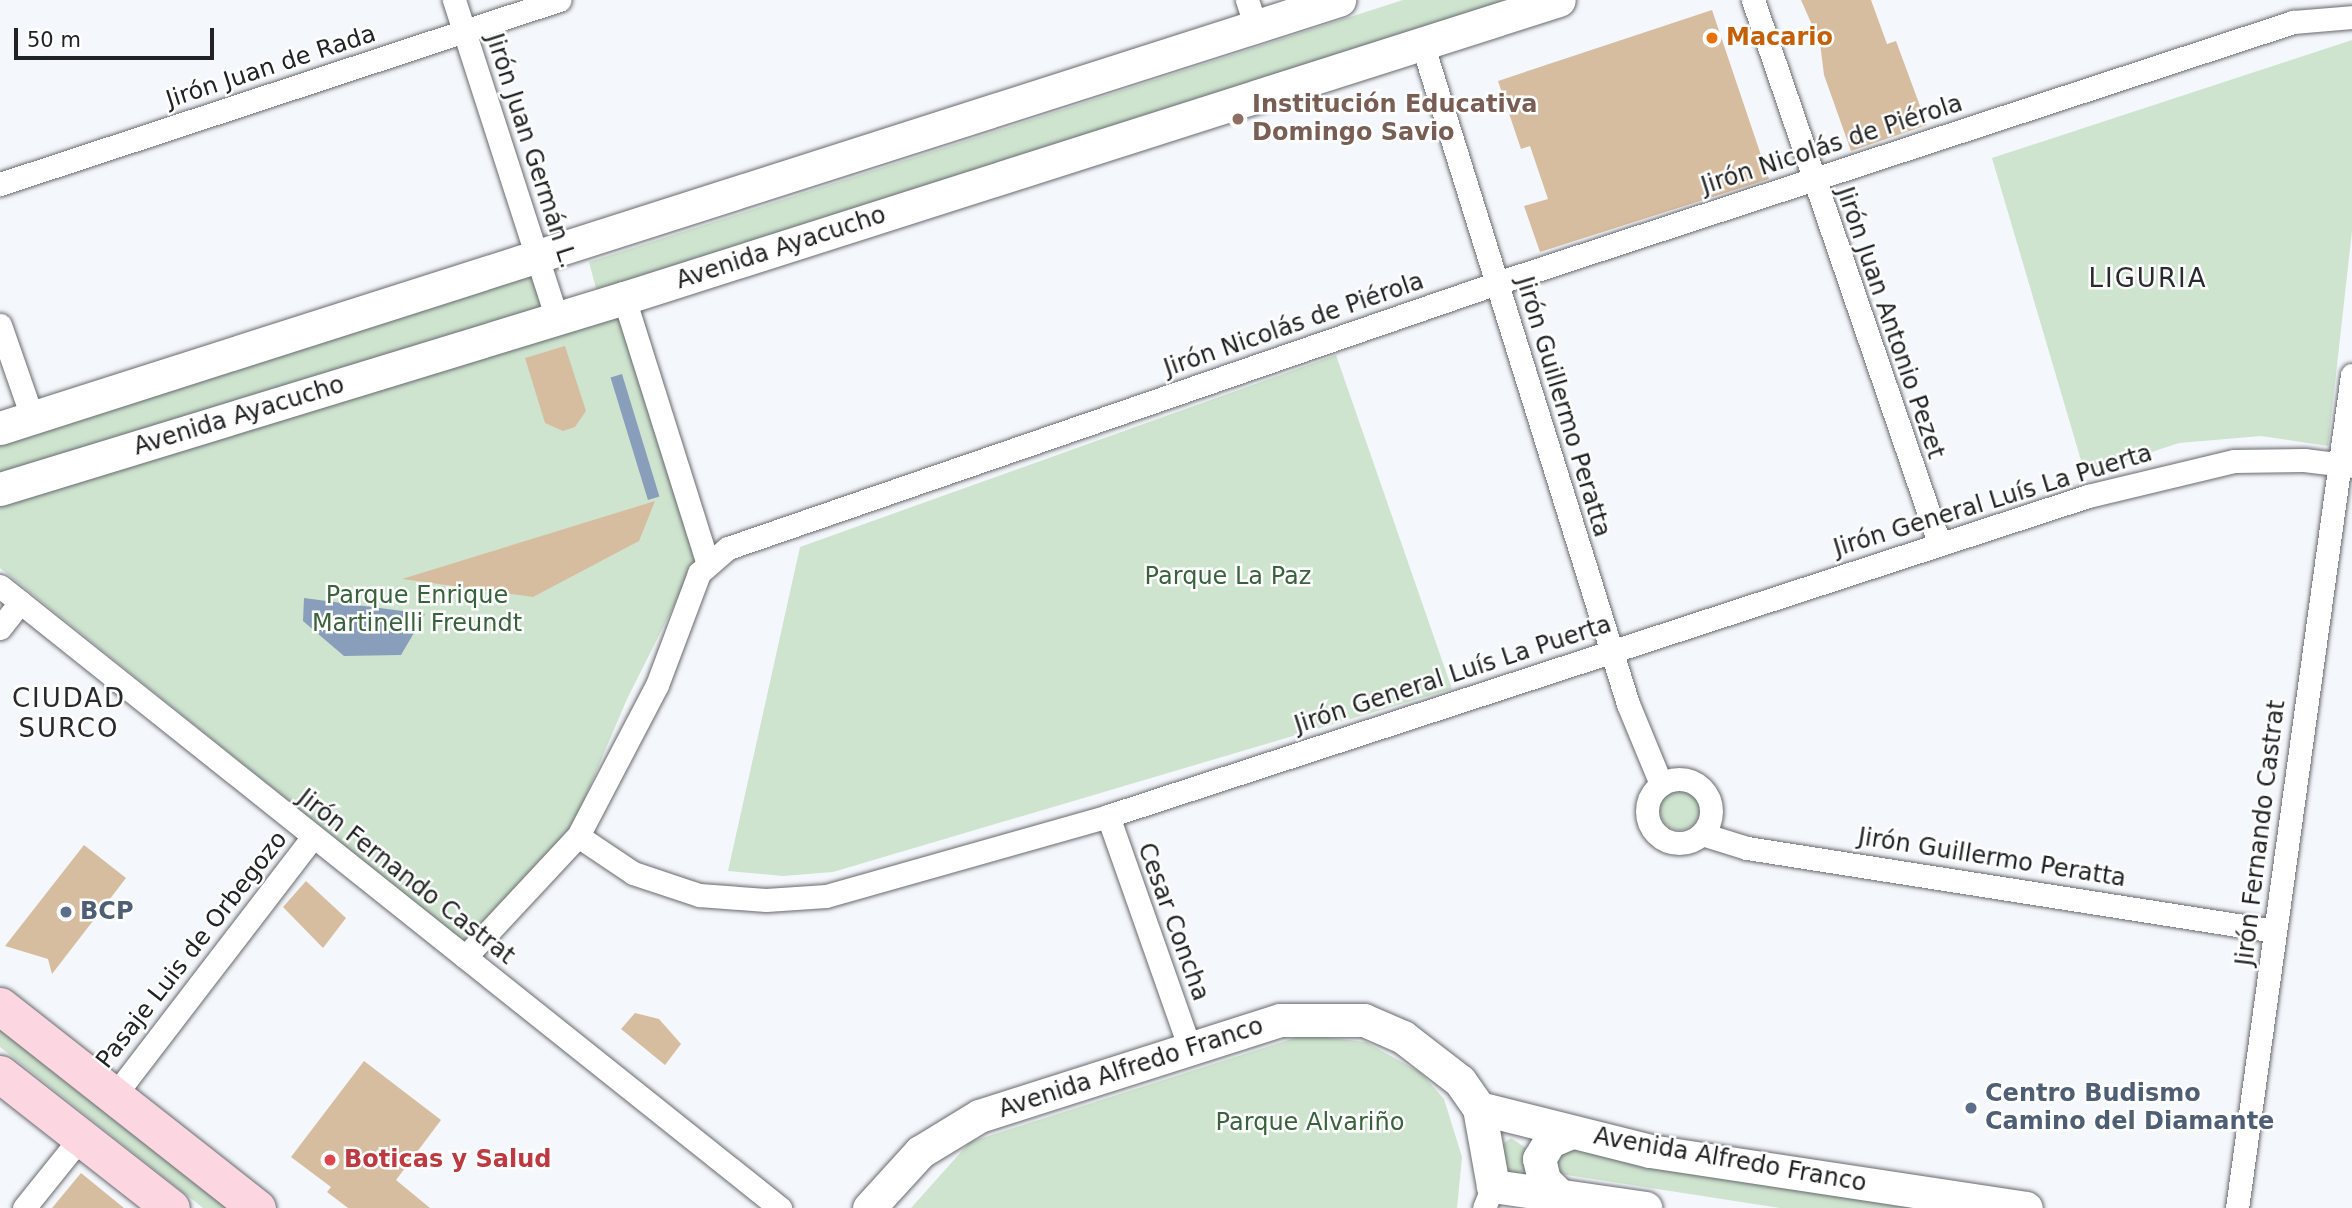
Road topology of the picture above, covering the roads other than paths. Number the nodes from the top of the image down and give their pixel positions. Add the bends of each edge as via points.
1 (454, 0) edge
2 (559, 0) edge
3 (1339, 0) edge
4 (1559, 0) edge
5 (1753, 0) edge
6 (1252, 13) edge
7 (2352, 17) edge
8 (464, 30) junction
9 (1422, 43) junction
10 (1813, 179) junction
11 (0, 184) edge
12 (537, 255) junction
13 (1497, 283) junction
14 (624, 298) junction
15 (557, 319) junction
16 (0, 326) edge
17 (2352, 375) edge
18 (32, 417) junction
19 (0, 428) edge
20 (2346, 466) edge
21 (0, 489) edge
22 (1939, 543) junction
23 (707, 562) junction
24 (0, 586) edge
25 (20, 602) junction
26 (0, 628) edge
27 (1612, 651) junction
28 (1661, 784) junction
29 (1108, 817) junction
30 (1702, 834) junction
31 (578, 836) junction
32 (313, 837) junction
33 (2274, 931) junction
34 (466, 957) junction
35 (0, 1006) edge
36 (1189, 1046) junction
37 (0, 1074) edge
38 (114, 1096) junction
39 (1479, 1108) junction
40 (1571, 1132) junction
41 (82, 1137) junction
42 (1488, 1197) edge
43 (1548, 1202) edge
44 (24, 1208) edge
45 (171, 1208) edge
46 (257, 1208) edge
47 (780, 1208) edge
48 (869, 1208) edge
49 (1646, 1208) edge
50 (2026, 1208) edge
51 (2237, 1208) edge

1 - 8 street, Jirón Juan Germán L.
2 - 8 street, Jirón Juan de Rada
3 - 6 main road
4 - 9 main road, Avenida Ayacucho
5 - 10 street, Jirón Juan Antonio Pezet
6 - 12 main road
7 - 10 street, Jirón Nicolás de Piérola via 2293,22
8 - 11 street, Jirón Juan de Rada
8 - 12 street, Jirón Juan Germán L.
9 - 13 street, Jirón Guillermo Peratta
9 - 14 main road, Avenida Ayacucho
10 - 13 street, Jirón Nicolás de Piérola
10 - 22 street, Jirón Juan Antonio Pezet
12 - 15 street, Jirón Juan Germán L.
12 - 18 main road
13 - 23 street, Jirón Nicolás de Piérola via 739,544
13 - 27 street, Jirón Guillermo Peratta
14 - 15 main road, Avenida Ayacucho
14 - 23 street
15 - 21 main road, Avenida Ayacucho
16 - 18 street
17 - 20 street, Jirón Fernando Castrat
18 - 19 main road
20 - 22 street, Jirón General Luís La Puerta via 2258,459 2191,468
20 - 33 street, Jirón Fernando Castrat
22 - 27 street, Jirón General Luís La Puerta
23 - 31 street via 657,685
24 - 25 street, Jirón Fernando Castrat
25 - 26 street
25 - 32 street, Jirón Fernando Castrat
27 - 28 street, Jirón Guillermo Peratta
27 - 29 street, Jirón General Luís La Puerta
28 - 30 street via 1681,779 1700,786 1712,804
28 - 30 street via 1648,802 1655,832 1684,843
29 - 31 street, Jirón General Luís La Puerta via 883,884 766,901 699,895 632,873
29 - 36 street, Cesar Concha
30 - 33 street, Jirón Guillermo Peratta via 1747,848
31 - 34 street
32 - 34 street, Jirón Fernando Castrat
32 - 38 street, Pasaje Luis de Orbegozo
33 - 51 street, Jirón Fernando Castrat
34 - 47 street, Jirón Fernando Castrat
35 - 38 main road
36 - 39 main road, Avenida Alfredo Franco via 1280,1020 1364,1020 1433,1058 1460,1081
36 - 48 main road, Avenida Alfredo Franco via 979,1116 919,1152
37 - 41 main road
38 - 46 main road
39 - 40 main road, Avenida Alfredo Franco
39 - 42 main road, Avenida Alfredo Franco
40 - 43 main road via 1550,1141 1539,1159
40 - 50 main road, Avenida Alfredo Franco via 1650,1150
41 - 44 street
41 - 45 main road
42 - 43 main road, Avenida Alfredo Franco
43 - 49 main road, Avenida Alfredo Franco

